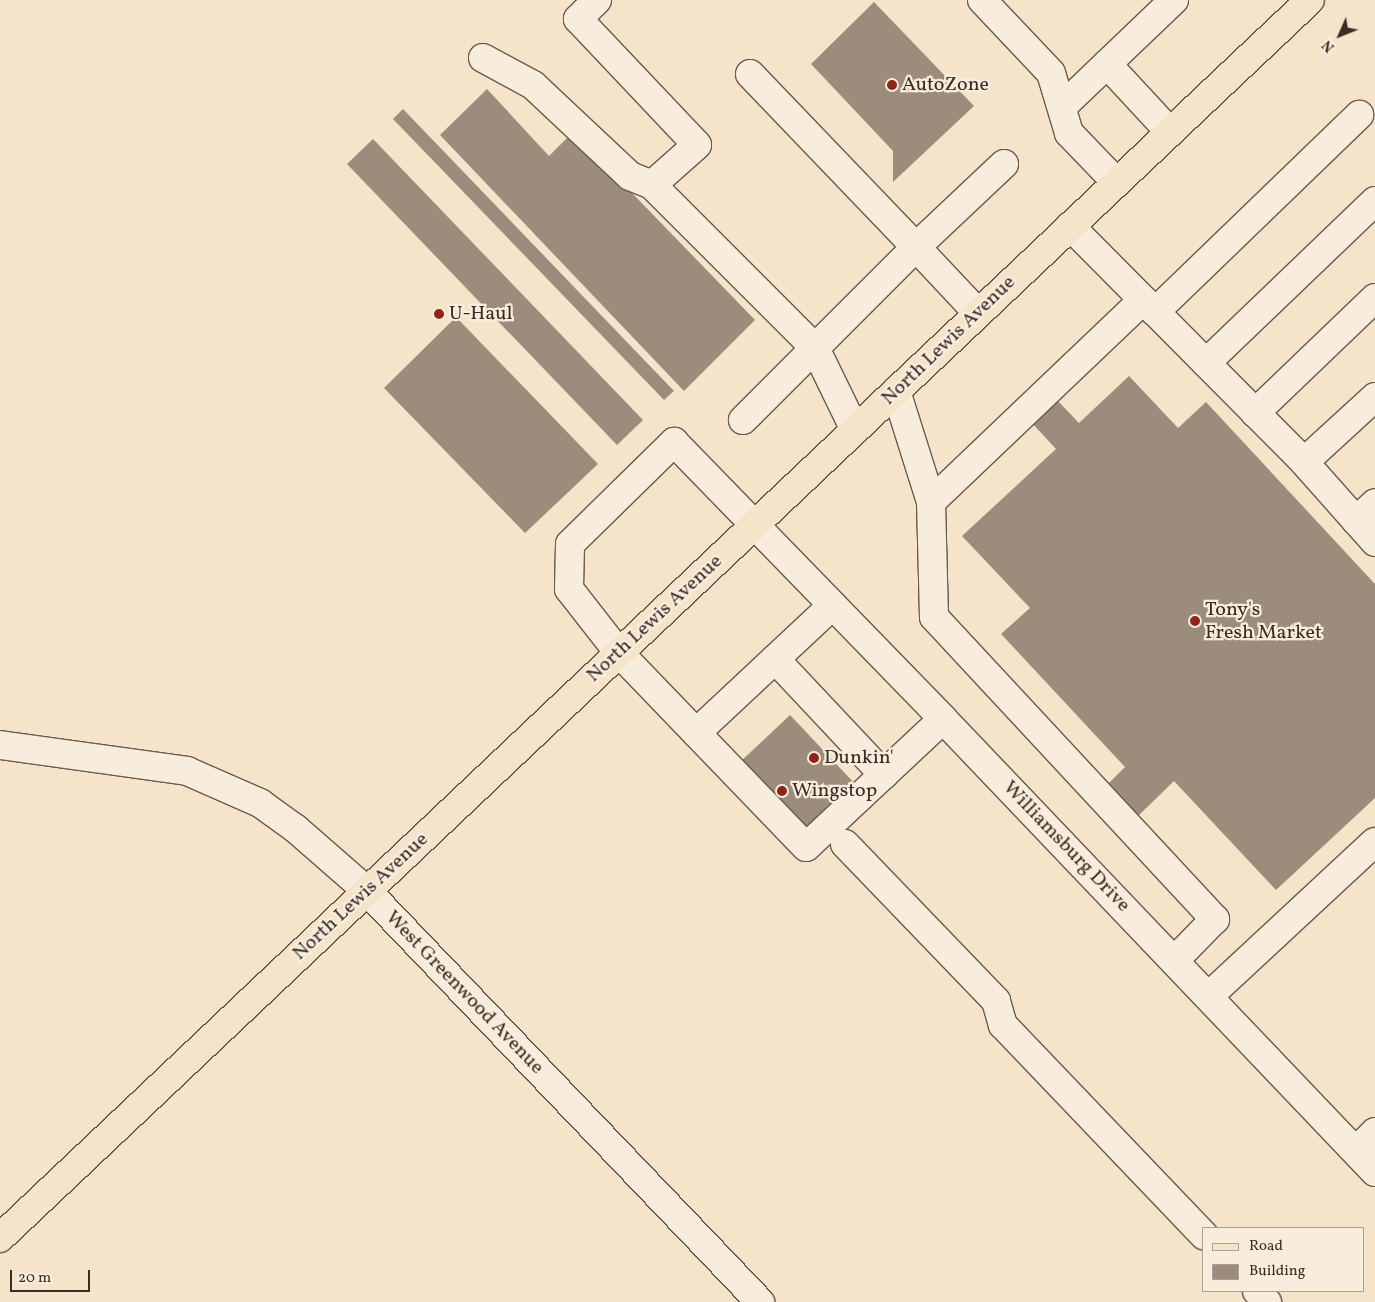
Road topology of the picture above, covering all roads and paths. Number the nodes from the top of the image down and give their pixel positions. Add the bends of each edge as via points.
1 (597, 0) edge
2 (982, 0) edge
3 (1174, 0) edge
4 (1310, 0) edge
5 (483, 58) dead end
6 (1107, 64) junction
7 (750, 74) dead end
8 (1062, 107) junction
9 (1359, 115) dead end
10 (1170, 132) junction
11 (1004, 164) dead end
12 (1117, 183) junction
13 (652, 185) junction
14 (1375, 201) edge
15 (1070, 226) junction
16 (916, 247) junction
17 (1375, 298) edge
18 (1149, 306) junction
19 (978, 313) junction
20 (815, 348) junction
21 (1206, 364) junction
22 (896, 391) junction
23 (1375, 397) edge
24 (1255, 413) junction
25 (744, 420) dead end
26 (855, 430) junction
27 (1304, 462) junction
28 (931, 502) junction
29 (1366, 512) edge
30 (756, 524) junction
31 (1375, 542) edge
32 (833, 605) junction
33 (619, 653) junction
34 (775, 659) junction
35 (943, 719) junction
36 (696, 733) junction
37 (0, 745) edge
38 (884, 775) junction
39 (1375, 842) edge
40 (845, 844) dead end
41 (367, 891) junction
42 (1175, 960) junction
43 (1209, 996) junction
44 (1375, 1132) edge
45 (1356, 1151) junction
46 (1375, 1172) edge
47 (2, 1232) edge
48 (1202, 1233) edge
49 (1258, 1292) edge
50 (760, 1302) edge
51 (1267, 1302) edge

1 - 13 street via 578,19 697,145
2 - 8 street via 1051,73
3 - 6 street
4 - 10 main road, North Lewis Avenue
5 - 13 street via 533,85 630,176
6 - 8 street
6 - 10 street
7 - 16 street
8 - 12 street via 1069,133
9 - 18 street
10 - 12 main road, North Lewis Avenue
11 - 16 street
12 - 15 main road, North Lewis Avenue
13 - 20 street
14 - 21 street
15 - 18 street
15 - 19 main road, North Lewis Avenue
16 - 19 street
16 - 20 street
17 - 24 street
18 - 21 street
18 - 28 street
19 - 22 main road, North Lewis Avenue
20 - 25 street
20 - 26 street
21 - 24 street
22 - 26 main road, North Lewis Avenue
22 - 28 street
23 - 27 street
24 - 27 street
26 - 30 main road, North Lewis Avenue
27 - 29 street
28 - 42 street via 934,617 1215,919
29 - 31 street
30 - 32 street, Williamsburg Drive
30 - 33 main road, North Lewis Avenue
30 - 33 street, Williamsburg Drive via 674,442 570,544 569,589
32 - 34 street
32 - 35 street, Williamsburg Drive
33 - 36 street
33 - 41 main road, North Lewis Avenue
34 - 36 street
34 - 38 street
35 - 38 street
35 - 42 street, Williamsburg Drive
36 - 38 street via 806,847
37 - 41 street, West Greenwood Avenue via 187,771 260,803
39 - 43 street
40 - 48 street via 996,1001 1003,1025
41 - 47 main road, North Lewis Avenue
41 - 50 street, West Greenwood Avenue
42 - 43 street, Williamsburg Drive
43 - 45 street, Williamsburg Drive
44 - 45 street
45 - 46 street, Williamsburg Drive
49 - 51 street

